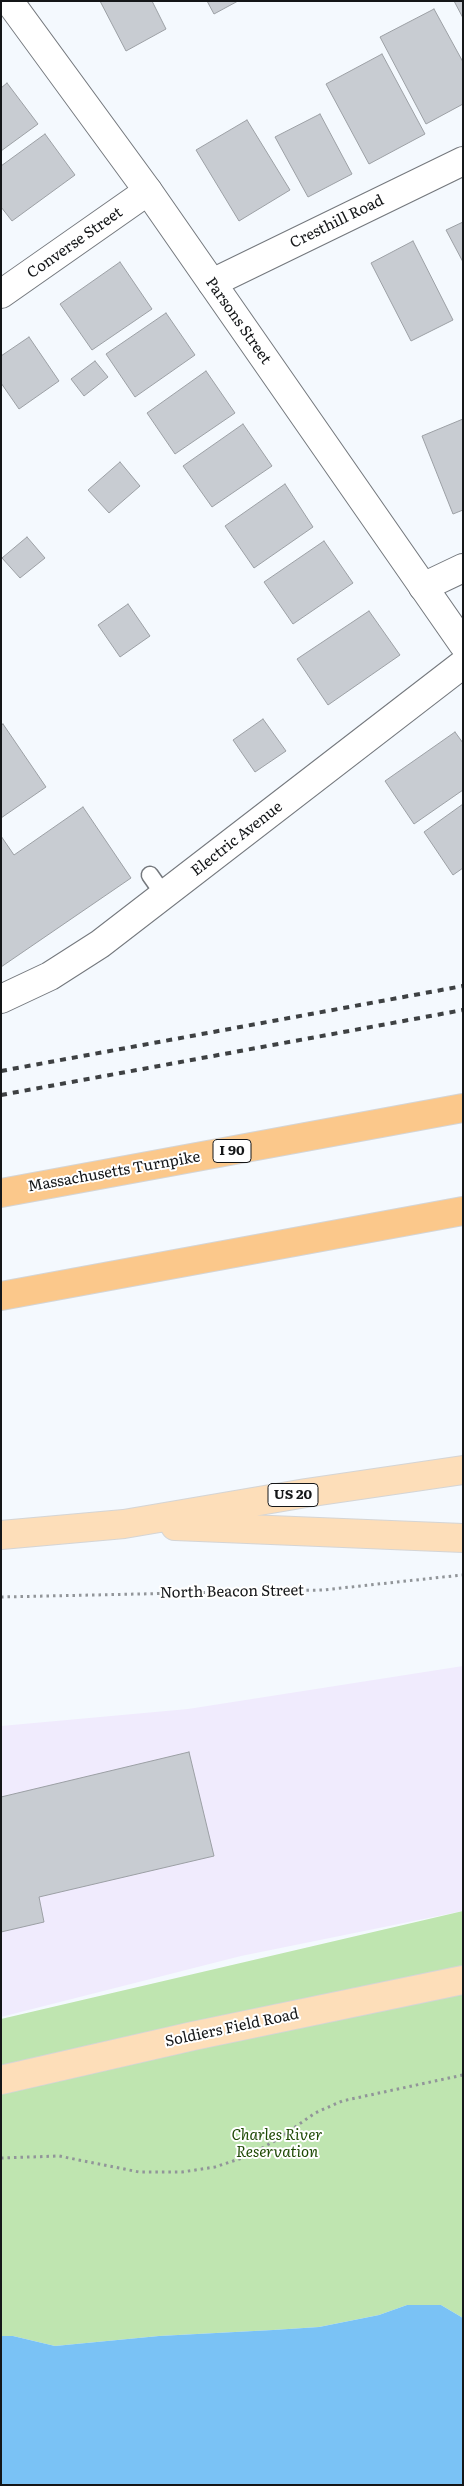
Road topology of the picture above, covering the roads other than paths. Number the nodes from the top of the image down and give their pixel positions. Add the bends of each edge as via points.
1 (9, 1) edge
2 (463, 161) edge
3 (148, 192) junction
4 (212, 283) junction
5 (1, 294) edge
6 (463, 568) edge
7 (423, 587) junction
8 (463, 644) edge
9 (463, 664) edge
10 (1, 999) edge
11 (463, 1108) edge
12 (1, 1193) edge
13 (463, 1211) edge
14 (1, 1296) edge
15 (463, 1470) edge
16 (124, 1524) junction
17 (1, 1535) edge
18 (463, 1538) edge
19 (463, 1980) edge
20 (1, 2080) edge

1 - 3 street, Parsons Street
2 - 4 street, Cresthill Road
3 - 4 street, Parsons Street
3 - 5 street, Converse Street
4 - 7 street, Parsons Street
6 - 7 street
7 - 8 street, Parsons Street
9 - 10 street, Electric Avenue via 157,885 100,944 50,976
11 - 12 highway, Massachusetts Turnpike / I 90
13 - 14 highway
15 - 16 main road, US 20
16 - 17 main road, US 20
16 - 18 main road, US 20
19 - 20 main road, Soldiers Field Road

